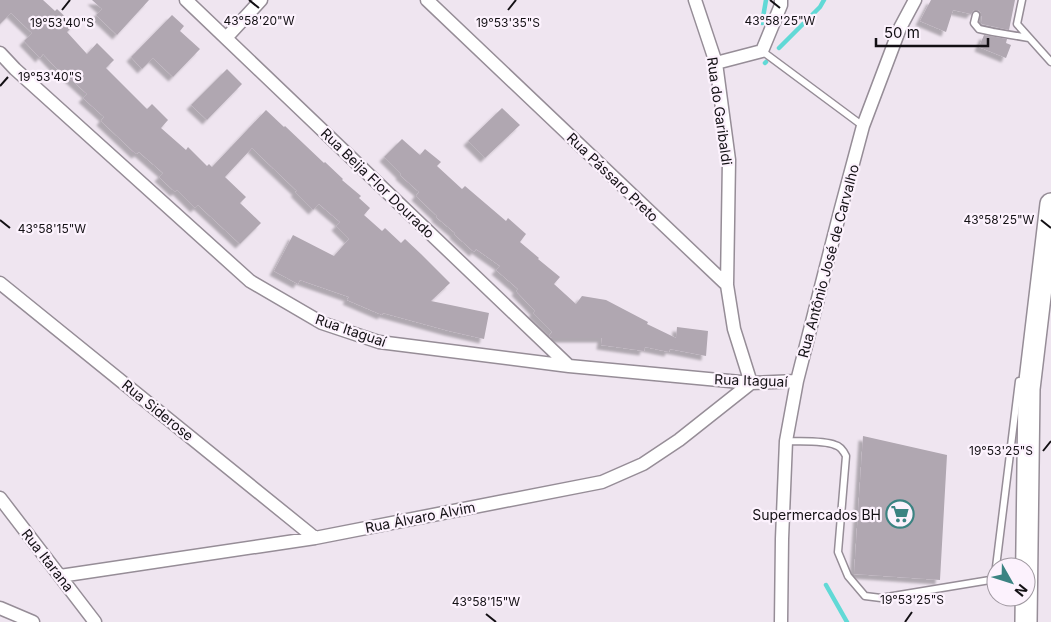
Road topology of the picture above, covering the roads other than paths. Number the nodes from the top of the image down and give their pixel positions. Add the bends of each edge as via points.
1 (186, 0) edge
2 (261, 0) edge
3 (427, 0) edge
4 (695, 0) edge
5 (781, 0) edge
6 (915, 0) edge
7 (1022, 0) edge
8 (976, 15) dead end
9 (226, 38) junction
10 (1029, 38) junction
11 (762, 51) junction
12 (0, 53) edge
13 (1051, 62) edge
14 (716, 63) junction
15 (15, 69) junction
16 (0, 70) edge
17 (864, 126) junction
18 (1051, 204) edge
19 (0, 283) edge
20 (727, 285) junction
21 (569, 366) junction
22 (1020, 372) dead end
23 (797, 381) junction
24 (751, 383) junction
25 (786, 441) junction
26 (0, 498) edge
27 (315, 538) junction
28 (997, 557) edge
29 (1027, 557) edge
30 (60, 576) junction
31 (986, 580) edge
32 (1026, 607) edge
33 (0, 608) edge
34 (32, 622) edge
35 (96, 622) edge
36 (782, 622) edge
37 (1026, 622) edge

1 - 9 street, Rua Beija Flor Dourado
2 - 9 street
3 - 20 street, Rua Pássaro Preto
4 - 14 street, Rua do Garibaldi
5 - 11 street
6 - 17 street, Rua Antônio José de Carvalho via 900,28
7 - 10 lane via 1017,24
8 - 10 lane via 974,24 978,29
9 - 21 street, Rua Beija Flor Dourado
10 - 13 lane
11 - 14 street
11 - 17 lane
12 - 15 street, Rua Itaguaí
14 - 20 street, Rua do Garibaldi via 729,160
15 - 16 street
15 - 21 street, Rua Itaguaí via 250,281 322,323 379,342
17 - 23 street, Rua Antônio José de Carvalho
18 - 29 main road via 1031,348
19 - 27 street, Rua Siderose
20 - 24 street via 734,329
21 - 24 street, Rua Itaguaí
22 - 28 lane
23 - 24 street, Rua Itaguaí
23 - 25 street, Rua Antônio José de Carvalho
24 - 27 street, Rua Álvaro Alvim via 672,445 643,464 602,482
25 - 31 lane via 836,445 844,452 838,552 848,576 865,596 880,598
25 - 36 street, Rua Antônio José de Carvalho
26 - 30 street, Rua Itarana
27 - 30 street, Rua Álvaro Alvim
30 - 35 street, Rua Itarana
32 - 37 main road
33 - 34 street

